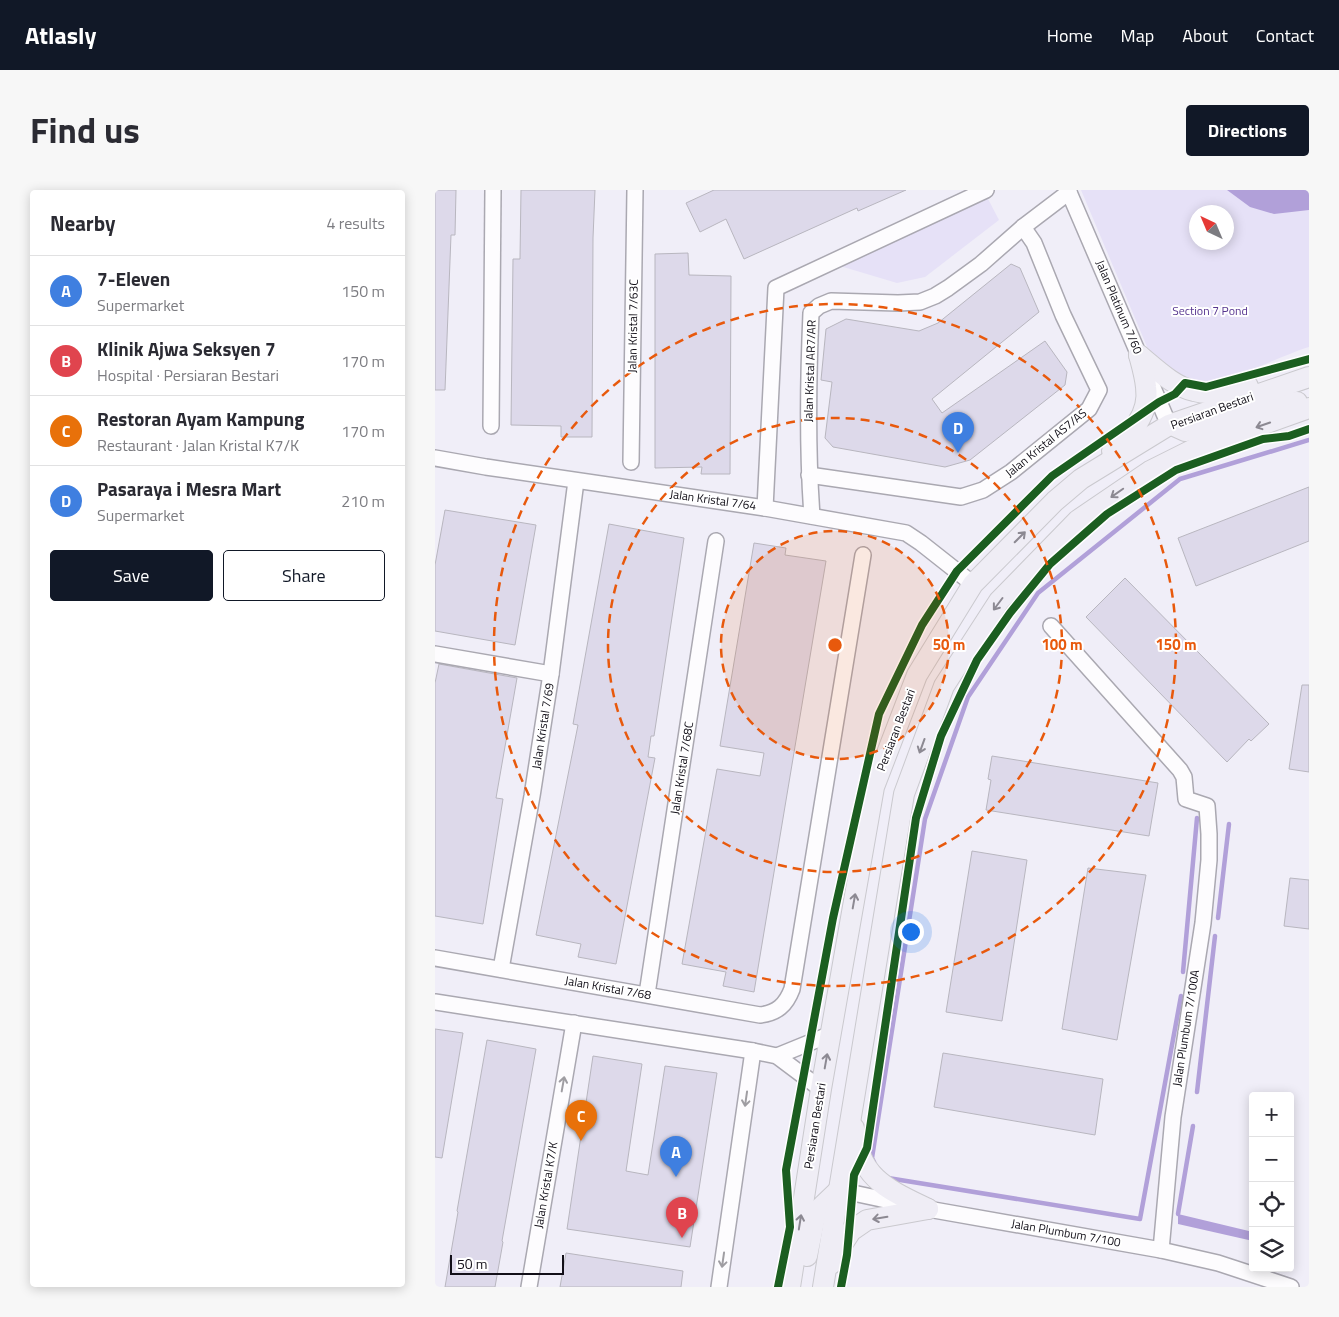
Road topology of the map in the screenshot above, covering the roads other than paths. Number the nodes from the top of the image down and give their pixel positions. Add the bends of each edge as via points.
1 (493, 190) edge
2 (635, 190) edge
3 (986, 190) edge
4 (1069, 191) edge
5 (1023, 227) junction
6 (1139, 355) junction
7 (1308, 377) edge
8 (1309, 401) edge
9 (1309, 408) edge
10 (1169, 425) junction
11 (491, 426) dead end
12 (435, 458) edge
13 (631, 462) dead end
14 (809, 476) junction
15 (1081, 479) junction
16 (576, 481) junction
17 (765, 508) junction
18 (812, 516) junction
19 (716, 541) dead end
20 (863, 555) dead end
21 (973, 584) junction
22 (1051, 626) dead end
23 (435, 654) edge
24 (551, 674) junction
25 (435, 958) edge
26 (501, 969) junction
27 (647, 994) junction
28 (435, 1002) edge
29 (574, 1023) junction
30 (831, 1034) junction
31 (753, 1051) junction
32 (777, 1056) junction
33 (821, 1089) junction
34 (853, 1107) junction
35 (839, 1190) junction
36 (928, 1209) junction
37 (1161, 1250) junction
38 (824, 1284) edge
39 (529, 1287) edge
40 (719, 1287) edge
41 (790, 1287) edge
42 (800, 1287) edge
43 (1291, 1287) edge

1 - 11 street
2 - 13 street, Jalan Kristal 7/63C
3 - 17 street via 776,288
4 - 5 street, Jalan Kristal AR7/AR
4 - 6 street, Jalan Platinum 7/60
5 - 14 street, Jalan Kristal AR7/AR via 981,264 935,296 920,302 831,301 811,313
5 - 14 street, Jalan Kristal AS7/AS via 1034,243 1063,315 1099,390 1089,409 1011,472 983,490 961,497
6 - 7 main road via 1174,382 1194,392 1218,392
6 - 10 street, Jalan Platinum 7/60
6 - 15 main road via 1147,388 1143,414 1128,436
7 - 10 main road, Persiaran Bestari
8 - 10 main road via 1285,403 1207,428 1185,431
9 -> 34 main road via 1194,449 1150,470 1078,520 999,601 944,686 905,794
10 - 15 main road, Persiaran Bestari
12 - 16 street, Jalan Kristal 7/64
14 - 18 street, Jalan Kristal AR7/AR
21 -> 15 main road, Persiaran Bestari
16 - 17 street, Jalan Kristal 7/64
16 - 24 street, Jalan Kristal 7/69
17 - 18 street, Jalan Kristal 7/64
18 - 21 street, Jalan Kristal 7/64 via 906,533
19 - 27 street, Jalan Kristal 7/68C
20 - 27 street, Jalan Kristal 7/68 via 793,989 788,1000 771,1014 760,1015
30 -> 21 main road, Persiaran Bestari via 874,787 917,675
22 - 37 street, Jalan Plumbum 7/100A via 1180,770 1186,798 1207,806 1209,860 1203,923 1173,1117
23 - 24 street
24 - 26 street, Jalan Kristal 7/69
25 - 26 street, Jalan Kristal 7/68
26 - 27 street, Jalan Kristal 7/68
28 - 29 street
29 - 31 street
39 -> 29 street, Jalan Kristal K7/K
30 - 32 street
33 -> 30 main road, Persiaran Bestari
31 - 32 street
31 -> 40 street
32 - 33 street
41 -> 33 main road, Persiaran Bestari
34 - 35 main road
34 - 36 main road via 856,1143 863,1162 875,1179
35 - 36 street, Jalan Plumbum 7/100
35 - 38 main road
35 - 42 main road via 816,1212
36 - 37 street, Jalan Plumbum 7/100
36 -> 38 main road via 867,1220 851,1231 836,1254
37 - 43 street, Jalan Plumbum 7/100 via 1218,1263

